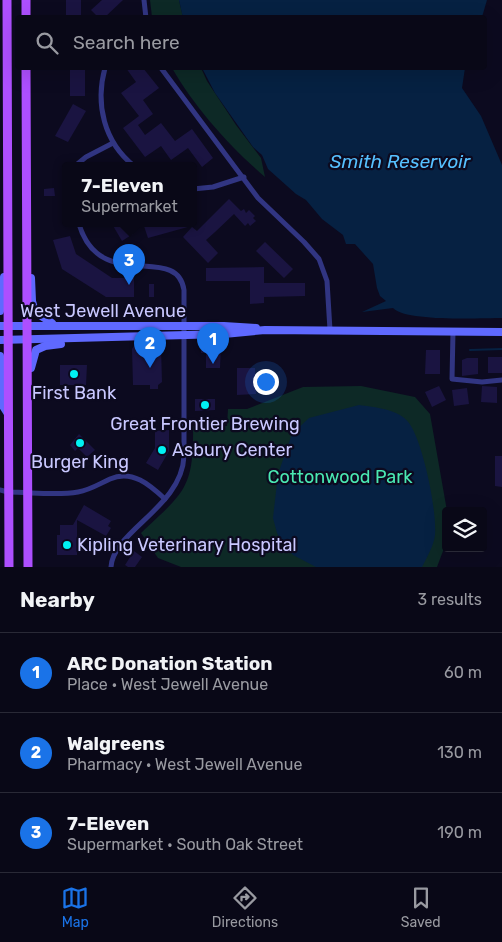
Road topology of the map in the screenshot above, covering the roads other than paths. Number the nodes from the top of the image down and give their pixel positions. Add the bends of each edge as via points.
1 (7, 0) edge
2 (26, 0) edge
3 (144, 0) edge
4 (26, 15) edge
5 (146, 15) edge
6 (26, 70) edge
7 (104, 70) edge
8 (163, 70) edge
9 (113, 142) junction
10 (80, 162) edge
11 (130, 162) edge
12 (244, 177) junction
13 (197, 189) edge
14 (80, 227) edge
15 (26, 243) junction
16 (7, 247) junction
17 (0, 311) edge
18 (56, 325) junction
19 (4, 326) edge
20 (27, 326) junction
21 (183, 326) junction
22 (265, 330) junction
23 (330, 330) junction
24 (453, 332) junction
25 (502, 332) edge
26 (183, 335) junction
27 (99, 337) junction
28 (4, 340) edge
29 (27, 340) junction
30 (0, 356) edge
31 (502, 380) edge
32 (28, 413) junction
33 (8, 414) junction
34 (3, 492) edge
35 (28, 492) junction
36 (165, 499) junction
37 (9, 567) edge
38 (28, 567) edge
39 (111, 567) edge

1 - 16 main road
2 - 4 main road
3 - 5 street
6 - 15 main road
7 - 9 street via 102,109 105,126
8 - 12 street
9 - 10 street
9 - 11 street
12 - 13 street via 213,188
12 - 23 street via 262,202 309,247 321,264 328,290
14 - 21 street via 90,246 109,261 125,266 161,267 175,272 183,285
15 - 18 main road via 33,308 40,317
15 - 20 main road
16 - 17 main road
16 - 19 main road
18 - 20 main road, West Jewell Avenue
18 - 21 main road, West Jewell Avenue
19 - 20 main road, West Jewell Avenue
19 - 28 main road
20 - 29 main road
21 - 22 main road, West Jewell Avenue via 235,326
21 - 26 street
22 - 23 main road, West Jewell Avenue
22 - 26 main road, West Jewell Avenue
23 - 24 main road, West Jewell Avenue
24 - 25 main road, West Jewell Avenue
24 - 31 street via 452,379
26 - 27 main road, West Jewell Avenue
26 - 36 street via 184,463 178,482
27 - 29 main road, West Jewell Avenue
27 - 32 main road via 36,350 31,364
28 - 29 main road, West Jewell Avenue
28 - 33 main road
29 - 32 main road
30 - 33 main road via 3,406
32 - 35 main road
33 - 34 main road
34 - 35 street
34 - 37 main road
35 - 36 street via 79,492 113,478 127,476 139,479
35 - 38 main road
36 - 39 street via 117,551

